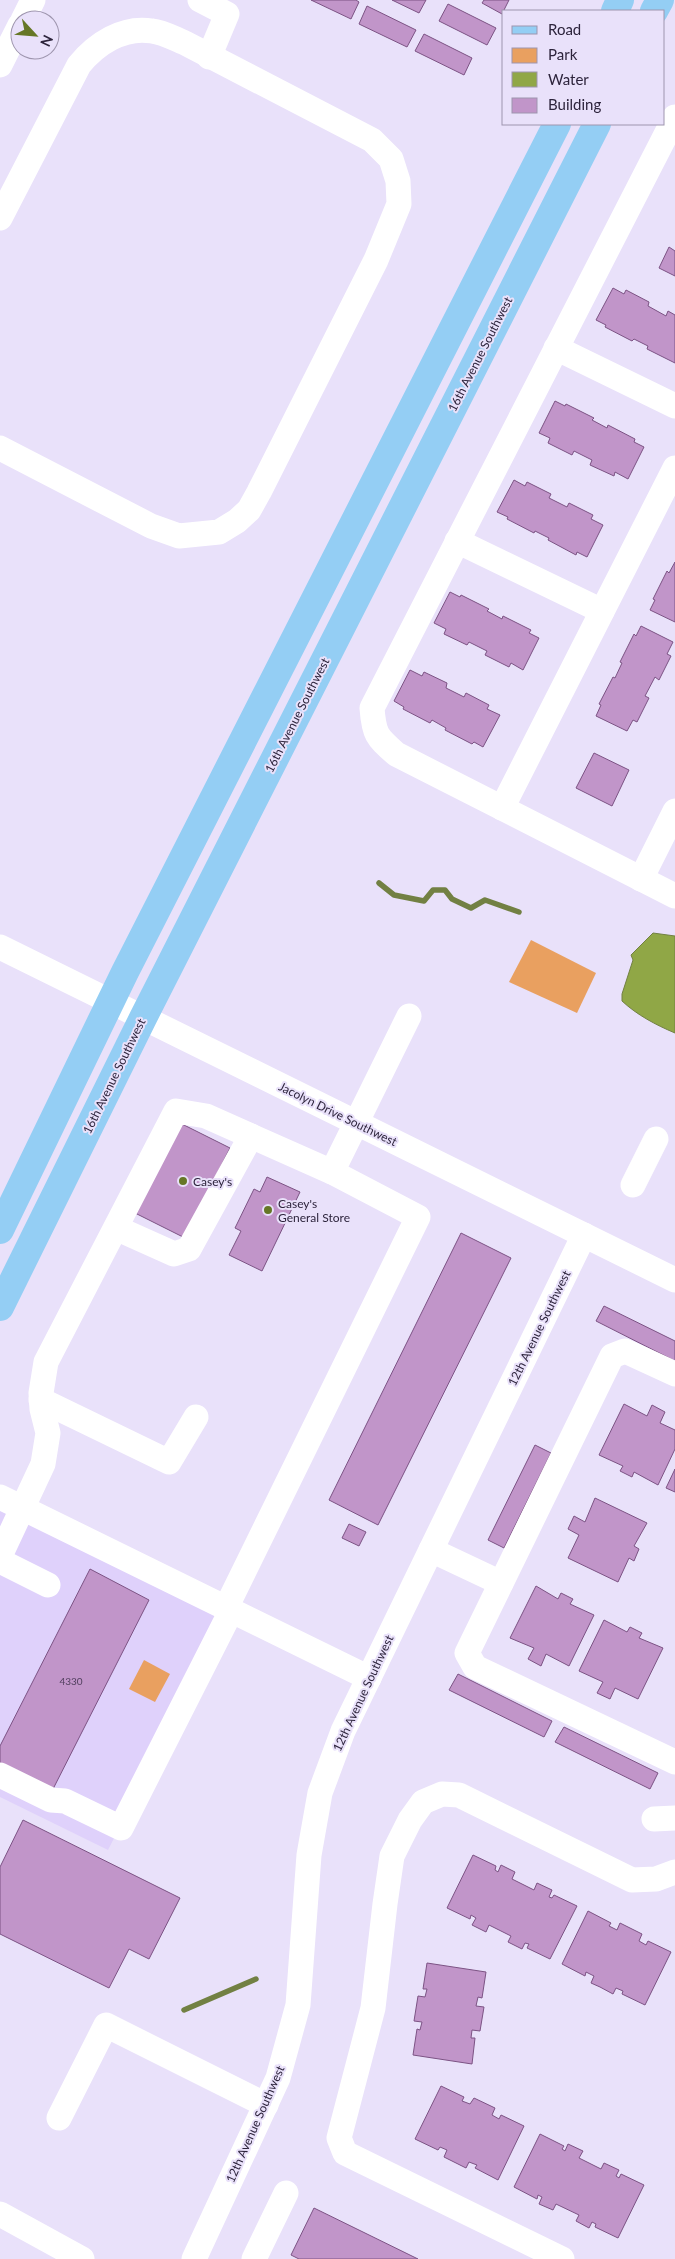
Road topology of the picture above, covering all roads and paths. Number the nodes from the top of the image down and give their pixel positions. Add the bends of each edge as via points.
1 (200, 0) edge
2 (10, 45) edge
3 (209, 56) junction
4 (0, 65) edge
5 (675, 117) edge
6 (556, 125) edge
7 (596, 125) edge
8 (667, 151) edge
9 (0, 218) edge
10 (556, 348) junction
11 (675, 406) edge
12 (0, 448) edge
13 (675, 468) edge
14 (457, 541) junction
15 (602, 611) junction
16 (502, 808) junction
17 (675, 811) edge
18 (641, 879) junction
19 (675, 896) edge
20 (0, 947) edge
21 (110, 1001) junction
22 (409, 1016) dead end
23 (143, 1018) junction
24 (357, 1123) junction
25 (251, 1136) junction
26 (656, 1138) dead end
27 (332, 1172) junction
28 (633, 1185) dead end
29 (116, 1228) junction
30 (0, 1230) edge
31 (584, 1235) junction
32 (674, 1278) edge
33 (0, 1307) edge
34 (675, 1374) edge
35 (42, 1400) junction
36 (196, 1417) dead end
37 (0, 1497) edge
38 (24, 1509) junction
39 (431, 1550) junction
40 (0, 1556) edge
41 (0, 1561) edge
42 (501, 1583) junction
43 (48, 1585) dead end
44 (229, 1610) junction
45 (369, 1678) junction
46 (675, 1762) edge
47 (0, 1775) edge
48 (675, 1872) edge
49 (266, 2105) junction
50 (59, 2118) dead end
51 (286, 2193) dead end
52 (3, 2224) edge
53 (82, 2259) edge
54 (194, 2259) edge
55 (254, 2259) edge
56 (562, 2259) edge

1 - 3 street via 227,14
2 - 4 street
3 - 9 street via 152,31 127,32 104,41 90,51 79,65
3 - 12 street via 372,140 391,159 398,181 399,204 376,260 259,492 249,510 219,532 179,536 150,526
5 - 8 street
6 - 21 main road
7 - 23 main road, 16th Avenue Southwest
8 - 10 street
10 - 11 street
10 - 14 street
13 - 15 street
14 - 15 street
14 - 16 street via 372,708 373,728 380,740 396,754
15 - 16 street
16 - 18 street
17 - 18 street
18 - 19 street
20 - 21 street, Jacolyn Drive Southwest
21 - 23 street, Jacolyn Drive Southwest
21 - 30 main road
22 - 24 street
23 - 24 street, Jacolyn Drive Southwest
23 - 33 main road, 16th Avenue Southwest
24 - 27 street
24 - 31 street, Jacolyn Drive Southwest
25 - 27 street
25 - 29 street via 189,1249 174,1254
25 - 29 street via 206,1116 176,1111
26 - 28 street
27 - 44 street via 418,1217
29 - 35 street via 46,1362
31 - 32 street, Jacolyn Drive Southwest
31 - 39 street, 12th Avenue Southwest
34 - 42 street via 625,1351 612,1356
35 - 36 street via 169,1462
35 - 38 street via 48,1432 47,1449
37 - 38 street
38 - 40 street
38 - 44 street
39 - 42 street
39 - 45 street, 12th Avenue Southwest
41 - 43 street
42 - 46 street via 467,1653 475,1667
44 - 45 street
44 - 47 street via 121,1828
45 - 49 street, 12th Avenue Southwest via 343,1731 320,1793 309,1855 298,2005 278,2078
48 - 56 street via 656,1879 632,1880 459,1795 442,1794 423,1802 392,1856 374,2008 339,2138 345,2153
49 - 50 street via 107,2024
49 - 54 street, 12th Avenue Southwest
51 - 55 street
52 - 53 street

